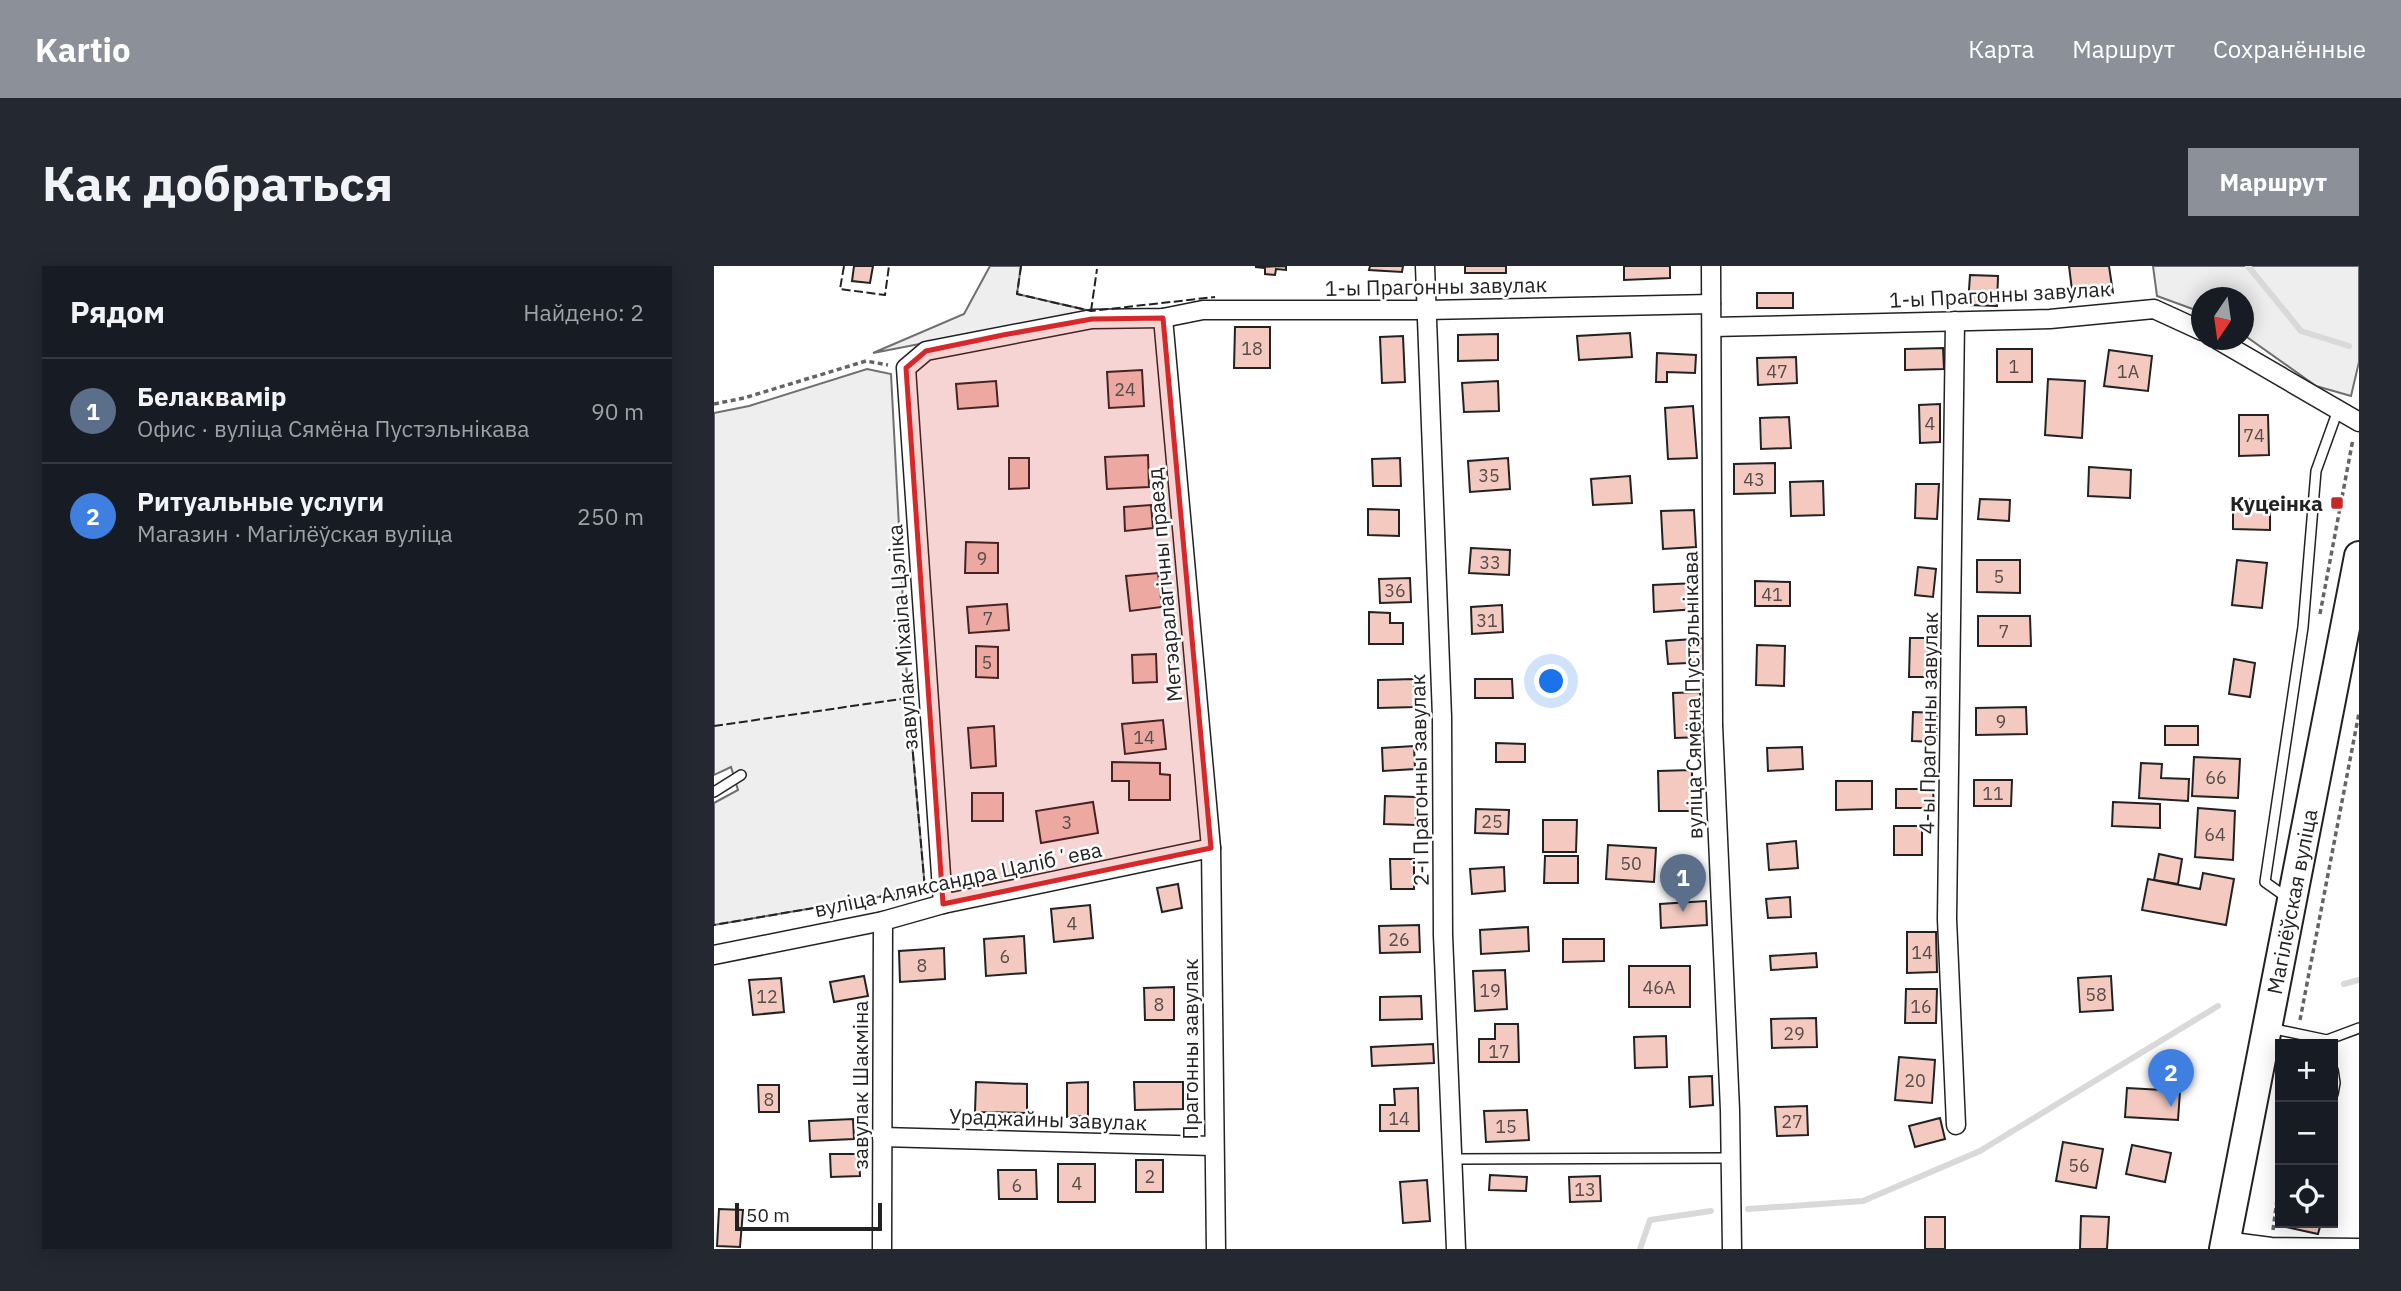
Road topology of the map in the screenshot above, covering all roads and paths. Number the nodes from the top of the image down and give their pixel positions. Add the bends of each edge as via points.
1 (1425, 266) edge
2 (1711, 266) edge
3 (1711, 304) junction
4 (1426, 310) junction
5 (1163, 318) junction
6 (1955, 321) junction
7 (2191, 326) edge
8 (1712, 327) junction
9 (2235, 350) edge
10 (906, 368) junction
11 (714, 404) edge
12 (2338, 410) junction
13 (2359, 422) edge
14 (2359, 556) edge
15 (2359, 713) edge
16 (741, 775) dead end
17 (714, 792) edge
18 (1211, 848) junction
19 (2291, 900) junction
20 (943, 904) junction
21 (883, 921) junction
22 (714, 955) edge
23 (2266, 1028) junction
24 (2359, 1028) edge
25 (2300, 1034) junction
26 (2317, 1039) edge
27 (2334, 1039) edge
28 (1956, 1125) dead end
29 (882, 1137) junction
30 (1213, 1146) junction
31 (1729, 1158) junction
32 (1453, 1159) junction
33 (2275, 1216) edge
34 (2225, 1245) edge
35 (2271, 1247) junction
36 (2359, 1248) edge
37 (883, 1249) edge
38 (1216, 1249) edge
39 (1456, 1249) edge
40 (1732, 1249) edge

1 - 4 street, 2-і Прагонны завулак
2 - 3 street, вуліца Сямёна Пустэльнікава
3 - 4 street, 1-ы Прагонны завулак
3 - 8 street, вуліца Сямёна Пустэльнікава
4 - 5 street, 1-ы Прагонны завулак via 1203,310
4 - 32 street, 2-і Прагонны завулак
5 - 10 street, 1-ы Прагонны завулак via 1092,319 1003,335 926,351
5 - 18 street, Метэаралагічны праезд
6 - 7 street, 1-ы Прагонны завулак via 2154,309
6 - 8 street, 1-ы Прагонны завулак
6 - 28 street, 4-ы Прагонны завулак via 1947,919
8 - 31 street, вуліца Сямёна Пустэльнікава via 1713,724
9 - 12 street
10 - 11 path via 866,361
10 - 20 street, завулак Міхаіла Цэліка
12 - 13 street
12 - 19 lane via 2316,471 2303,627 2265,882
14 - 19 main road, Магілёўская вуліца
15 - 25 path via 2300,1008
16 - 17 lane
18 - 20 street, вуліца Аляксандра Цалібʼева
18 - 30 street, Прагонны завулак
19 - 23 main road, Магілёўская вуліца
20 - 21 street, вуліца Аляксандра Цалібʼева
21 - 22 street, вуліца Аляксандра Цалібʼева
21 - 29 street, завулак Шакміна
23 - 25 lane
23 - 34 main road, Магілёўская вуліца
24 - 27 lane
25 - 26 lane
29 - 30 street, Ураджайны завулак
29 - 37 street, завулак Шакміна
30 - 38 street, Прагонны завулак
31 - 32 lane
31 - 40 street, вуліца Сямёна Пустэльнікава
32 - 39 street, 2-і Прагонны завулак
33 - 35 path
34 - 35 street
35 - 36 street

